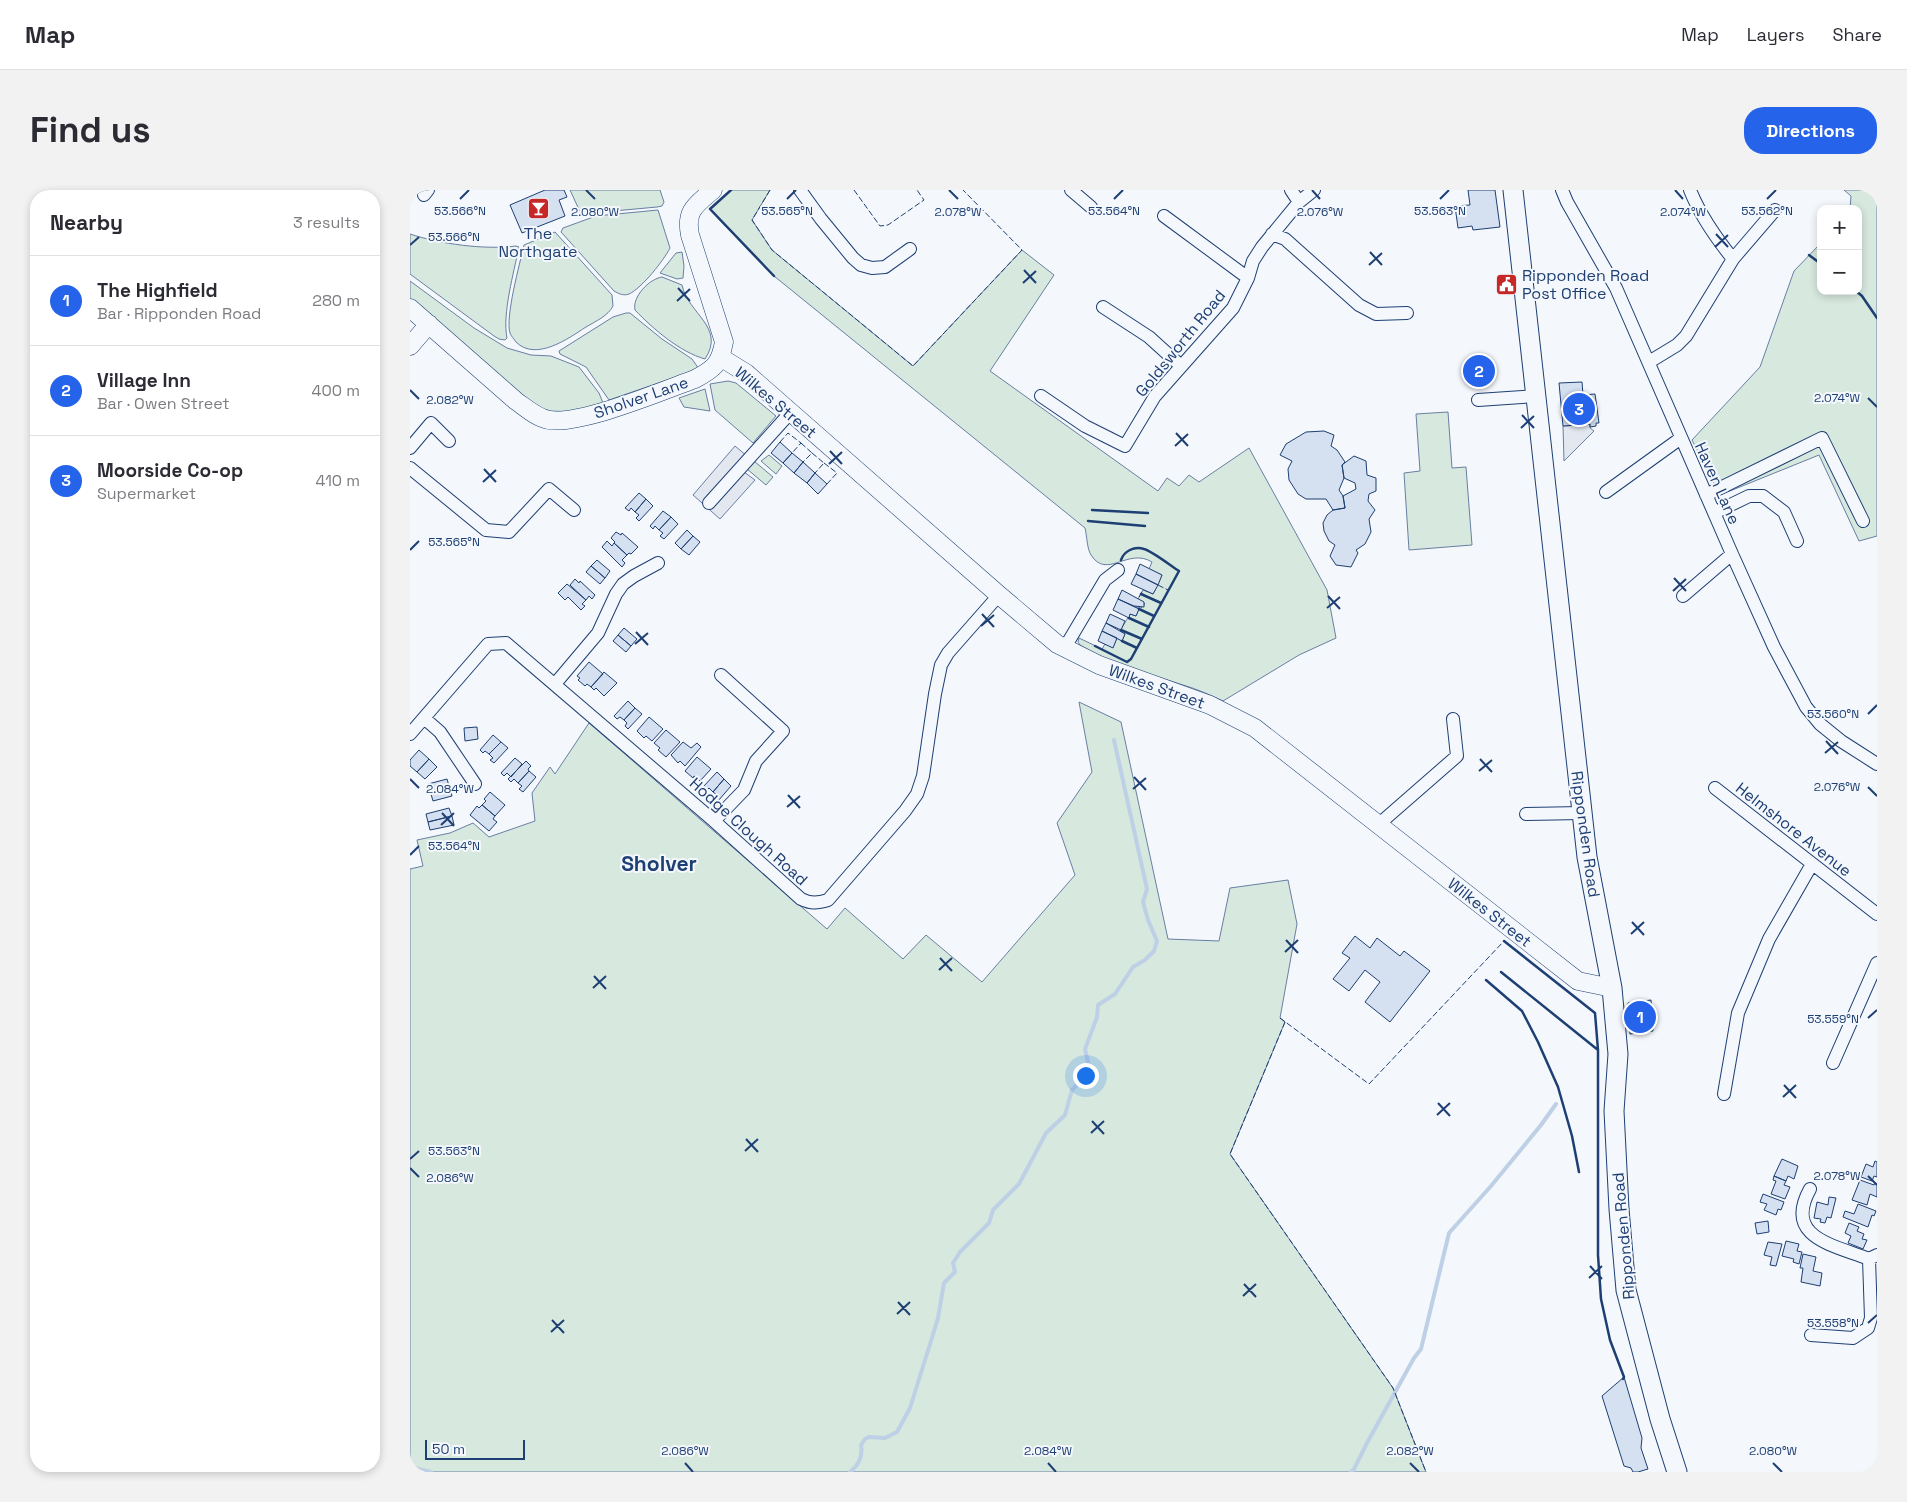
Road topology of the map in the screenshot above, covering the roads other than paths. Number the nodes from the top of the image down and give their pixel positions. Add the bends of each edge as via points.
1 (713, 190) edge
2 (800, 190) edge
3 (1071, 190) edge
4 (1291, 190) edge
5 (1314, 190) edge
6 (1513, 190) edge
7 (1562, 190) edge
8 (1690, 190) edge
9 (1299, 202) junction
10 (1090, 207) dead end
11 (1775, 210) dead end
12 (1164, 216) dead end
13 (1272, 234) junction
14 (910, 249) dead end
15 (1733, 259) junction
16 (1248, 278) junction
17 (1103, 307) dead end
18 (410, 308) edge
19 (1407, 313) dead end
20 (429, 324) junction
21 (410, 346) edge
22 (720, 357) junction
23 (1649, 362) junction
24 (1181, 366) junction
25 (1041, 396) dead end
26 (1536, 396) junction
27 (1478, 400) dead end
28 (790, 413) junction
29 (1681, 438) junction
30 (449, 441) dead end
31 (410, 448) edge
32 (410, 468) edge
33 (1606, 492) dead end
34 (1706, 495) junction
35 (709, 503) dead end
36 (574, 510) dead end
37 (1714, 513) junction
38 (1863, 521) dead end
39 (1797, 541) dead end
40 (1732, 554) junction
41 (658, 563) dead end
42 (1118, 570) dead end
43 (998, 595) junction
44 (1683, 596) dead end
45 (1064, 649) junction
46 (721, 675) dead end
47 (555, 684) junction
48 (424, 718) junction
49 (1453, 719) dead end
50 (410, 734) edge
51 (1877, 764) edge
52 (475, 784) dead end
53 (1715, 788) dead end
54 (1582, 813) junction
55 (1526, 814) dead end
56 (714, 821) junction
57 (1378, 825) junction
58 (1812, 864) junction
59 (1877, 914) edge
60 (1877, 963) edge
61 (1612, 988) junction
62 (1833, 1062) dead end
63 (1724, 1094) dead end
64 (1810, 1189) dead end
65 (1873, 1257) edge
66 (1811, 1335) dead end
67 (1677, 1472) edge

1 - 22 street via 692,210 689,223 690,235 723,334
2 - 14 street via 861,265 872,268 885,266
3 - 10 street
4 - 9 street
5 - 9 street, Goldsworth Road
6 - 26 main road, Ripponden Road
7 - 23 street, Haven Lane via 1616,288
8 - 15 street via 1707,223
9 - 13 street, Goldsworth Road
11 - 15 street
12 - 16 street
13 - 16 street, Goldsworth Road via 1253,261
13 - 19 street via 1285,239 1359,305 1376,314
15 - 23 street via 1686,336
16 - 24 street, Goldsworth Road via 1233,308
17 - 24 street via 1149,337
18 - 20 street, Sholver Lane
20 - 21 street
20 - 22 street, Sholver Lane via 516,401 548,420 567,421 695,379 716,365
22 - 28 street, Wilkes Street via 746,373
23 - 29 street, Haven Lane
24 - 25 street, Goldsworth Road via 1155,396 1125,446 1078,422
26 - 27 street
26 - 54 main road, Ripponden Road
28 - 35 street
28 - 43 street, Wilkes Street
29 - 33 street
29 - 34 street, Haven Lane
30 - 31 street via 431,422
32 - 36 street via 486,530 509,532 549,489
34 - 37 street, Haven Lane
34 - 38 street via 1822,438
37 - 39 street via 1749,496 1763,496 1784,512
37 - 40 street, Haven Lane
40 - 44 street
40 - 51 street, Haven Lane via 1774,647 1806,707 1841,741
41 - 47 street via 623,584 598,633
42 - 45 street via 1106,580
43 - 45 street, Wilkes Street
43 - 56 street, Hodge Clough Road via 941,665 923,776 917,794 828,900 810,903 801,899
45 - 57 street, Wilkes Street via 1134,679 1210,705 1255,728
46 - 56 street via 783,731 756,760 744,790
47 - 48 street, Hodge Clough Road via 506,643 488,644
47 - 56 street, Hodge Clough Road
48 - 50 street, Hodge Clough Road
48 - 52 street via 440,732
49 - 57 street via 1457,756
53 - 58 street, Helmshore Avenue
54 - 55 street
54 - 61 main road, Ripponden Road via 1587,857
57 - 61 street, Wilkes Street via 1578,981
58 - 59 street, Helmshore Avenue
58 - 63 street via 1768,940 1738,1013
60 - 62 street
61 - 67 main road, Ripponden Road via 1618,1054 1614,1111 1626,1290
64 - 65 street via 1802,1217 1813,1236
65 - 66 street via 1868,1328 1853,1338

